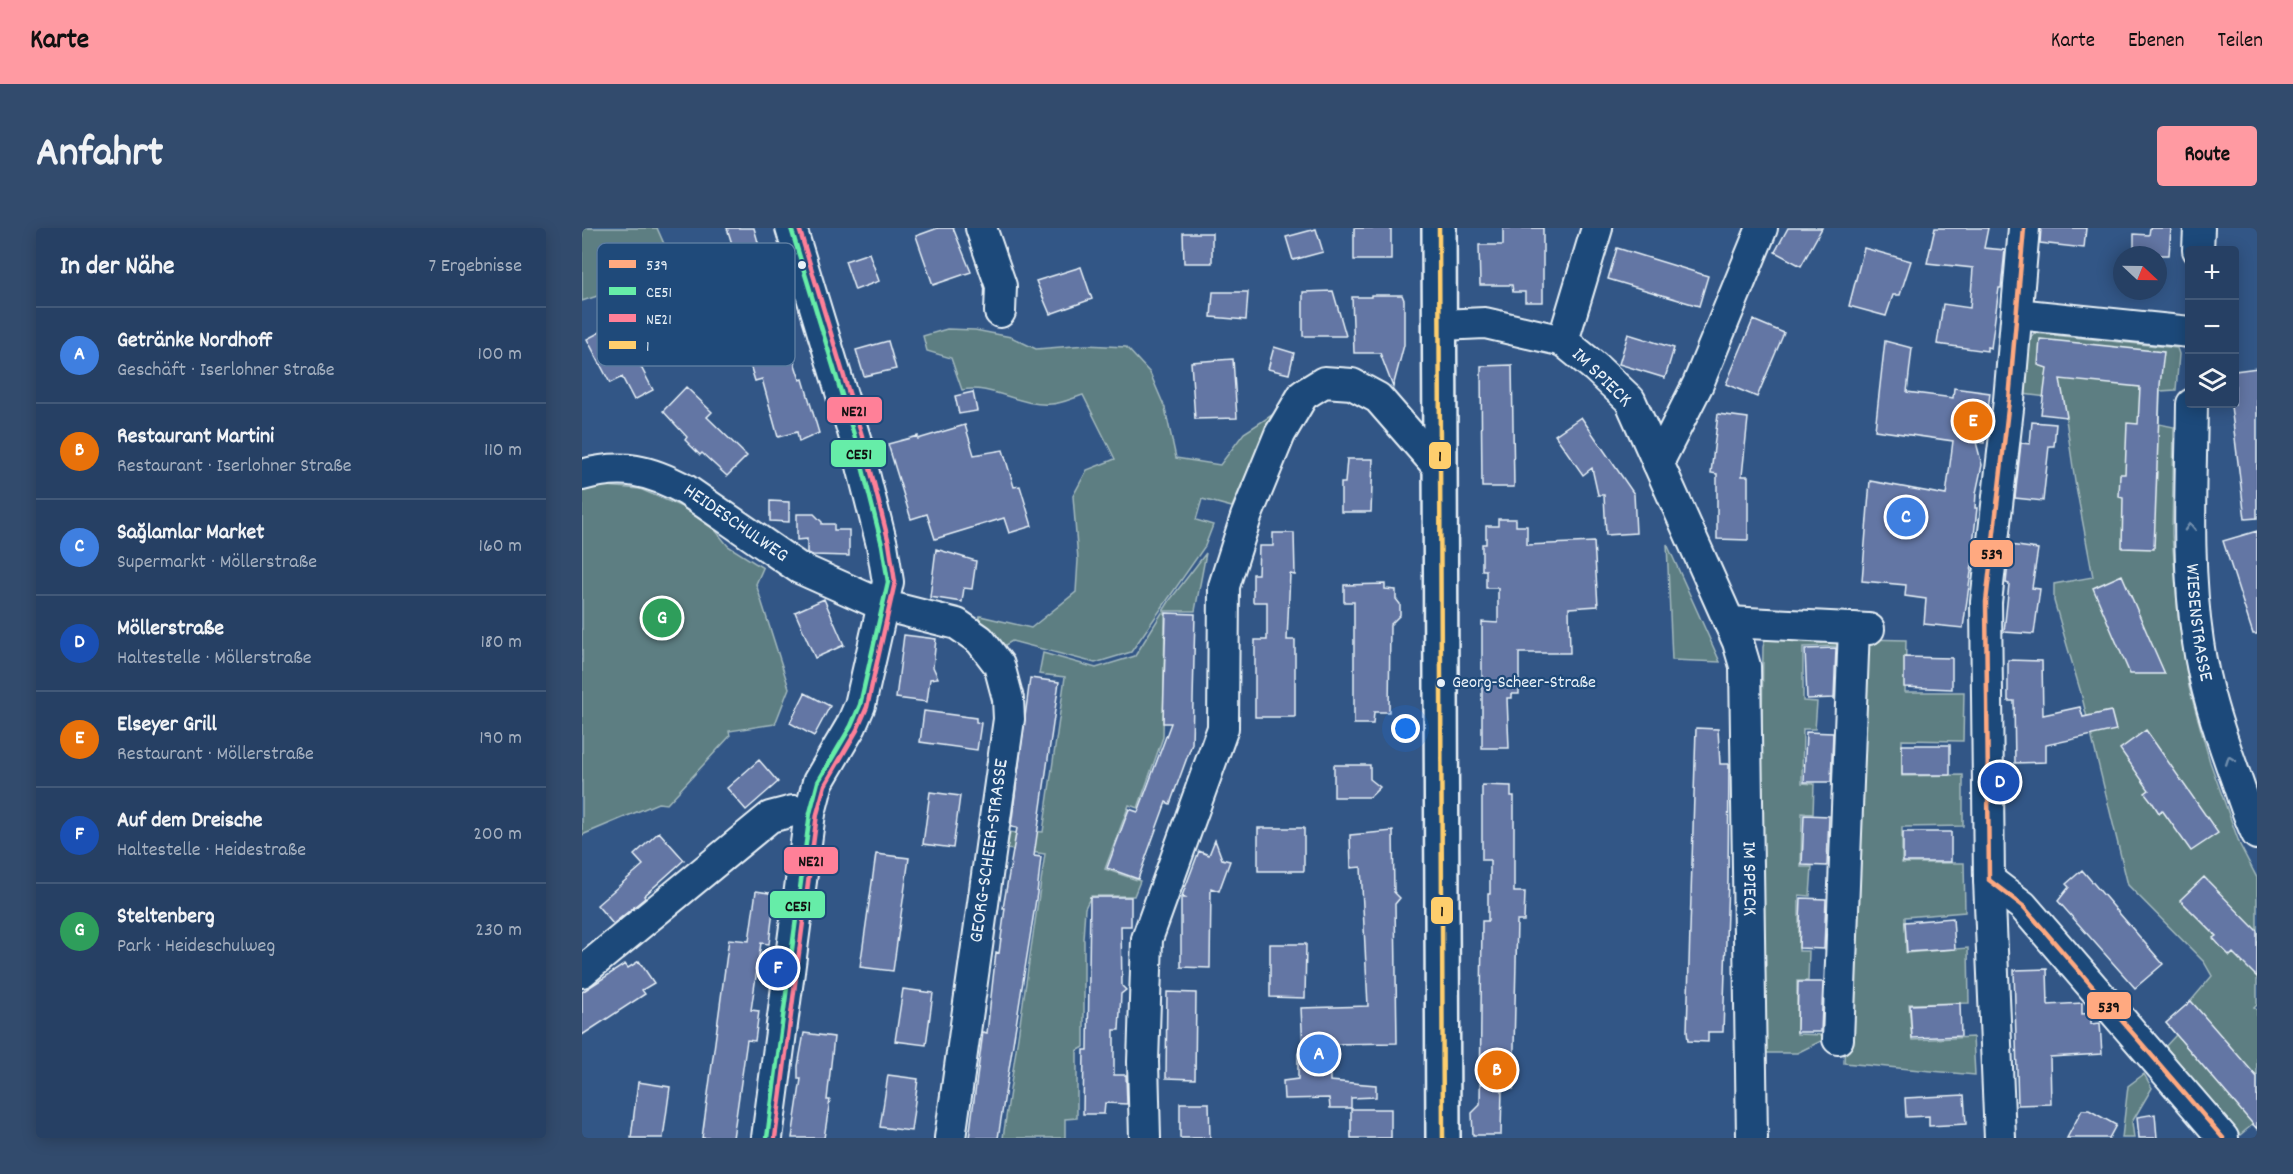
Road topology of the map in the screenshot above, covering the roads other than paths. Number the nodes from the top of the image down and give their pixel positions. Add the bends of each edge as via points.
1 (791, 228) edge
2 (981, 228) edge
3 (1439, 228) edge
4 (1598, 228) edge
5 (1762, 228) edge
6 (2024, 228) edge
7 (2199, 228) edge
8 (2198, 246) edge
9 (1000, 312) dead end
10 (2017, 314) junction
11 (1441, 325) junction
12 (2185, 331) edge
13 (1563, 341) junction
14 (2192, 408) edge
15 (1658, 463) junction
16 (1440, 469) junction
17 (582, 475) edge
18 (882, 605) junction
19 (1729, 622) junction
20 (810, 813) junction
21 (2257, 834) edge
22 (1989, 880) junction
23 (582, 972) edge
24 (1838, 1039) dead end
25 (1143, 1137) edge
26 (767, 1138) edge
27 (950, 1138) edge
28 (1443, 1138) edge
29 (1752, 1138) edge
30 (2000, 1138) edge
31 (2223, 1138) edge

1 - 18 street via 855,438 882,545 888,582
2 - 9 street via 1001,286
3 - 11 main road
4 - 13 street
5 - 15 street via 1698,384
6 - 10 street
7 - 8 street
10 - 12 street
10 - 22 street via 1986,602
11 - 13 street, IM SPIECK via 1485,323
11 - 16 main road
13 - 15 street, IM SPIECK via 1630,400
21 -> 14 street, WIESENSTRASSE via 2221,735 2198,642 2190,517
15 - 19 street, IM SPIECK
16 - 25 street via 1378,398 1352,384 1324,382 1303,395 1280,434 1246,517 1224,586 1223,728 1147,939
16 - 28 main road
17 - 18 street, HEIDESCHULWEG via 627,468 669,480 799,568
18 - 20 street via 860,705 818,782
18 - 27 street, GEORG-SCHEER-STRASSE via 957,624 980,640 999,665 1008,699 1009,719
19 - 24 street via 1861,629
19 - 29 street, IM SPIECK via 1745,666
20 - 23 street via 793,811 770,817
20 - 26 street
22 - 30 street
22 - 31 street via 2023,906

